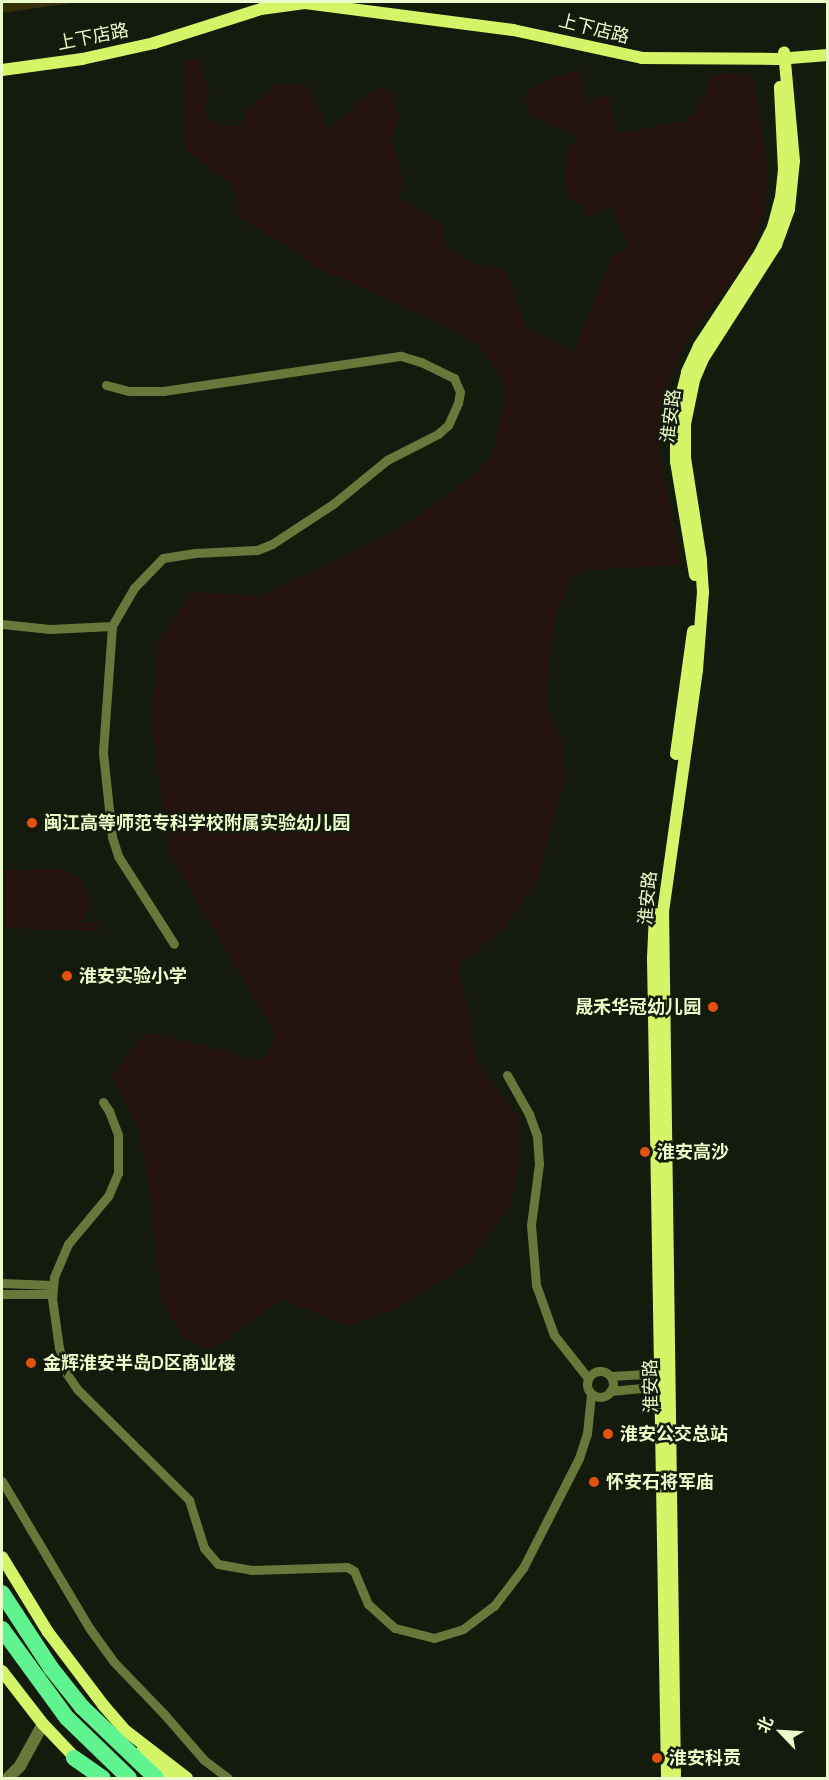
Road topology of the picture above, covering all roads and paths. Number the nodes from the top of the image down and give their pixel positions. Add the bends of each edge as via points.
1 (270, 2) edge
2 (330, 2) edge
3 (828, 49) edge
4 (781, 55) junction
5 (828, 55) edge
6 (2, 64) edge
7 (2, 70) edge
8 (106, 385) dead end
9 (2, 624) edge
10 (112, 626) junction
11 (174, 944) dead end
12 (507, 1075) dead end
13 (103, 1102) dead end
14 (2, 1283) edge
15 (52, 1289) junction
16 (2, 1294) edge
17 (611, 1376) junction
18 (588, 1378) junction
19 (665, 1380) junction
20 (610, 1391) junction
21 (591, 1394) junction
22 (2, 1481) edge
23 (2, 1557) edge
24 (2, 1593) edge
25 (2, 1629) edge
26 (2, 1671) edge
27 (43, 1724) junction
28 (126, 1731) junction
29 (74, 1758) junction
30 (9, 1779) edge
31 (95, 1779) edge
32 (103, 1779) edge
33 (129, 1779) edge
34 (156, 1779) edge
35 (172, 1779) edge
36 (187, 1779) edge
37 (228, 1779) edge
38 (667, 1779) edge
39 (675, 1779) edge

1 - 6 main road, 上下店路 via 142,42 61,58
2 - 4 main road, 上下店路 via 542,28 622,51 659,56
3 - 4 main road, 上下店路
4 - 5 main road, 上下店路
4 - 7 main road, 上下店路 via 678,61 642,58 513,30 305,3 261,9 143,46
4 - 19 main road, 淮安路 via 784,170 779,205 760,253 692,359 676,426 678,477 696,600 656,906 653,958
8 - 10 street via 129,391 163,390 401,356 454,378 460,392 448,424 438,434 387,460 333,504 272,544 257,550 163,558 134,588
9 - 10 street via 50,629
10 - 11 street via 104,753 112,837 118,856
12 - 18 street via 537,1136 531,1226 536,1286 554,1335
13 - 15 street via 118,1135 118,1173 108,1196 68,1244
14 - 15 street
15 - 16 street
15 - 21 street via 57,1340 72,1382 187,1497 194,1508 204,1548 214,1562 251,1570 349,1568 354,1571 368,1604 395,1628 414,1635 434,1638 463,1629 483,1616 509,1589 579,1458 587,1434
17 - 18 street via 598,1371
17 - 19 street
17 - 20 street
18 - 21 street
19 - 20 street
19 - 38 main road, 淮安路
19 - 39 main road, 淮安路
20 - 21 street via 599,1397
22 - 37 street via 113,1661 204,1760
23 - 28 main road via 59,1648
24 - 34 highway via 19,1623 70,1691
25 - 33 highway via 67,1718
26 - 27 main road
27 - 29 main road
27 - 30 street
28 - 35 main road
28 - 36 main road
29 - 31 main road
29 - 32 highway

